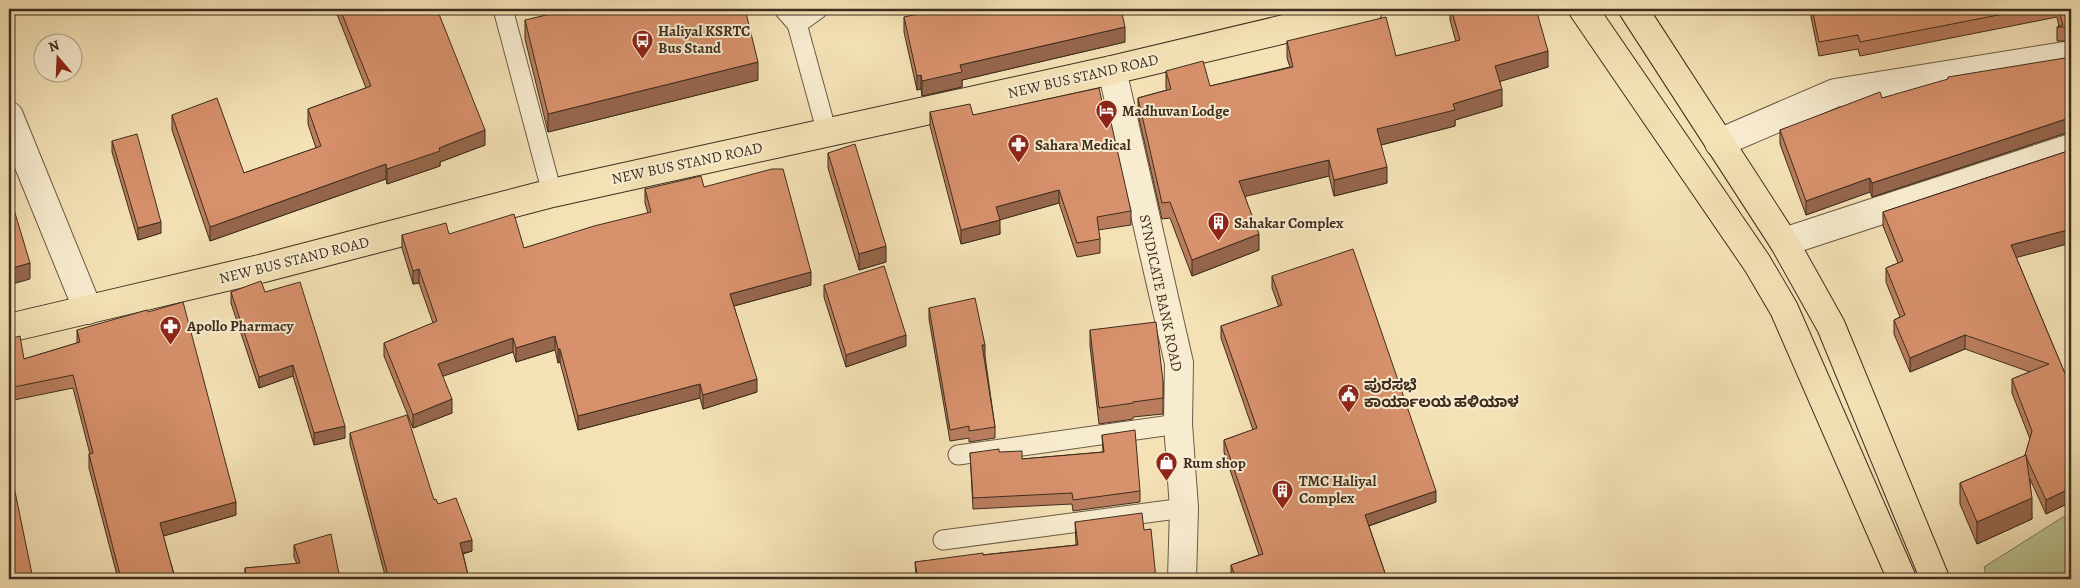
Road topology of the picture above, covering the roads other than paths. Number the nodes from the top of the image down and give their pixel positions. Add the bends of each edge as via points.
1 (503, 9) edge
2 (784, 9) edge
3 (818, 9) edge
4 (1368, 9) edge
5 (1583, 9) edge
6 (1633, 9) edge
7 (797, 24) junction
8 (2071, 55) edge
9 (1112, 70) junction
10 (9, 116) edge
11 (826, 133) junction
12 (1719, 143) junction
13 (2071, 148) edge
14 (552, 193) junction
15 (1784, 242) junction
16 (88, 310) junction
17 (9, 328) edge
18 (1178, 424) junction
19 (958, 455) dead end
20 (1184, 508) junction
21 (943, 540) dead end
22 (1182, 579) edge
23 (1902, 579) edge
24 (1935, 579) edge

1 - 14 lane
2 - 7 lane
3 - 7 lane
4 - 9 main road, NEW BUS STAND ROAD
5 - 23 main road via 1757,263 1784,309
6 - 12 main road
7 - 11 lane
8 - 12 street via 1835,93
9 - 11 main road, NEW BUS STAND ROAD
9 - 18 street, SYNDICATE BANK ROAD via 1179,363
10 - 16 street
11 - 14 main road, NEW BUS STAND ROAD
12 - 15 main road
13 - 15 street
14 - 16 main road, NEW BUS STAND ROAD
15 - 24 main road via 1831,326
16 - 17 main road, NEW BUS STAND ROAD
18 - 19 lane
18 - 20 street, SYNDICATE BANK ROAD
20 - 21 lane
20 - 22 street, SYNDICATE BANK ROAD

